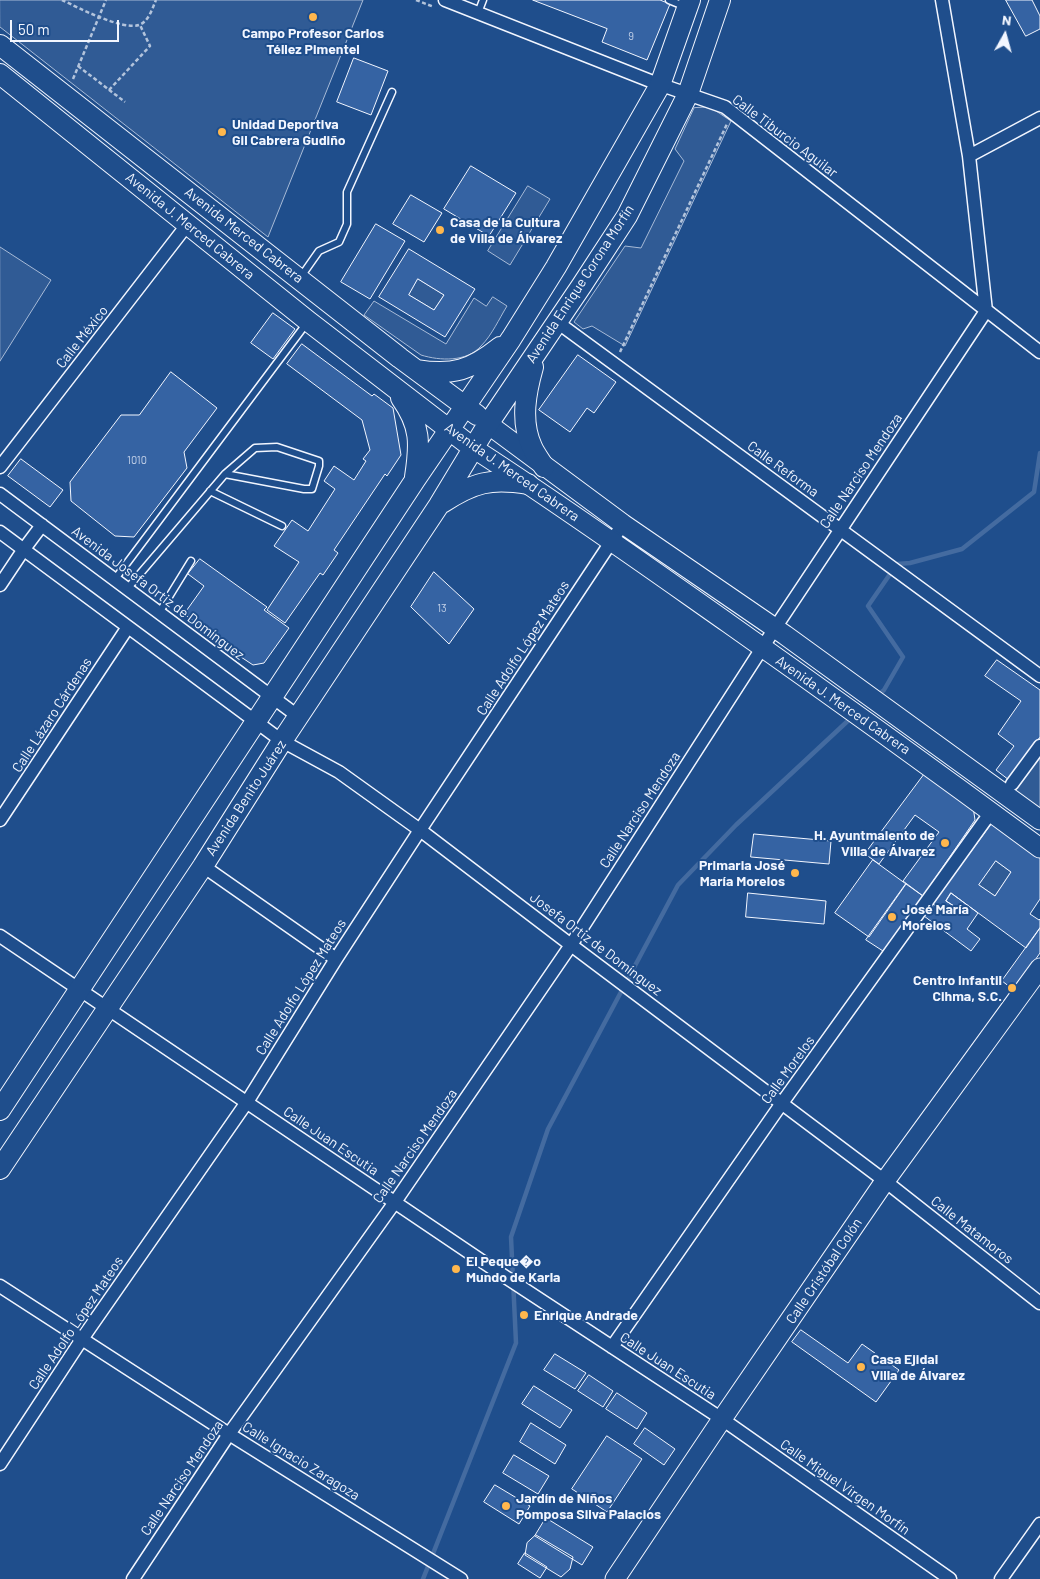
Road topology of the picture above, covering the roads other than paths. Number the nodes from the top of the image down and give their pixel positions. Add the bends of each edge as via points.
1 (446, 0) edge
2 (483, 0) edge
3 (720, 0) edge
4 (944, 1) edge
5 (682, 3) edge
6 (478, 13) junction
7 (0, 45) edge
8 (0, 74) edge
9 (660, 85) junction
10 (392, 92) dead end
11 (688, 94) junction
12 (1040, 118) edge
13 (118, 138) junction
14 (103, 155) junction
15 (969, 156) junction
16 (187, 225) junction
17 (299, 279) junction
18 (986, 311) junction
19 (308, 321) junction
20 (557, 322) junction
21 (511, 338) junction
22 (536, 352) junction
23 (1040, 352) edge
24 (417, 370) junction
25 (395, 390) junction
26 (466, 406) junction
27 (488, 424) junction
28 (450, 430) junction
29 (473, 448) junction
30 (544, 466) junction
31 (0, 467) edge
32 (225, 474) junction
33 (415, 480) junction
34 (528, 484) junction
35 (210, 491) junction
36 (0, 494) edge
37 (439, 506) junction
38 (623, 524) junction
39 (42, 525) junction
40 (282, 526) dead end
41 (840, 530) junction
42 (0, 532) edge
43 (611, 541) junction
44 (24, 549) junction
45 (192, 561) dead end
46 (115, 579) junction
47 (0, 585) edge
48 (128, 589) junction
49 (159, 612) junction
50 (128, 627) junction
51 (775, 628) junction
52 (763, 648) junction
53 (1040, 676) edge
54 (272, 697) junction
55 (872, 698) junction
56 (859, 715) junction
57 (299, 717) junction
58 (255, 721) junction
59 (282, 741) junction
60 (1040, 746) edge
61 (1012, 784) dead end
62 (991, 812) junction
63 (0, 820) edge
64 (1040, 820) edge
65 (420, 830) junction
66 (1040, 848) edge
67 (203, 866) junction
68 (0, 936) edge
69 (571, 945) junction
70 (336, 959) junction
71 (1040, 968) edge
72 (79, 989) junction
73 (107, 1008) junction
74 (247, 1102) junction
75 (782, 1103) junction
76 (0, 1110) edge
77 (0, 1169) edge
78 (885, 1181) junction
79 (395, 1202) junction
80 (0, 1286) edge
81 (1040, 1303) edge
82 (82, 1339) junction
83 (612, 1347) junction
84 (722, 1419) junction
85 (229, 1434) junction
86 (0, 1464) edge
87 (1040, 1524) edge
88 (133, 1579) edge
89 (461, 1579) edge
90 (615, 1579) edge
91 (950, 1579) edge
92 (1001, 1579) edge

1 - 6 street, Calle Tiburcio Aguilar
2 - 6 lane
3 - 11 main road, Avenida Enrique Corona Morfín
4 - 15 street
5 - 9 main road, Avenida Enrique Corona Morfín
6 - 9 street, Calle Tiburcio Aguilar
7 - 13 main road, Avenida Merced Cabrera
8 - 14 main road, Avenida J. Merced Cabrera
9 - 11 street, Calle Tiburcio Aguilar
9 - 21 main road, Avenida Enrique Corona Morfín via 556,267
10 - 17 lane via 348,192 347,224 339,242 319,251
11 - 18 street, Calle Tiburcio Aguilar via 725,107
11 - 20 main road, Avenida Enrique Corona Morfín via 627,216
12 - 15 street
13 - 14 main road
13 - 17 main road, Avenida Merced Cabrera
14 - 16 main road, Avenida J. Merced Cabrera
15 - 18 street
16 - 19 main road, Avenida J. Merced Cabrera
16 - 31 street, Calle México
17 - 24 main road, Avenida Merced Cabrera
18 - 23 street, Calle Tiburcio Aguilar
18 - 41 street, Calle Narciso Mendoza
19 - 25 main road, Avenida J. Merced Cabrera
19 - 46 lane
20 - 22 main road, Avenida Enrique Corona Morfín
20 - 41 street, Calle Reforma
21 - 24 main road via 480,363 458,371 433,373
21 - 26 main road, Avenida Enrique Corona Morfín
22 - 27 main road, Avenida Enrique Corona Morfín
22 - 30 main road via 525,394 525,419 532,447
24 - 26 main road, Avenida Merced Cabrera
25 - 28 main road, Avenida J. Merced Cabrera
25 - 33 main road via 415,424 419,448
26 - 27 main road, Avenida Merced Cabrera
26 - 28 main road
27 - 29 main road, Avenida Benito Juárez
27 - 30 main road, Avenida J. Merced Cabrera
28 - 29 main road, Avenida J. Merced Cabrera
28 - 33 main road
29 - 34 main road, Avenida J. Merced Cabrera
29 - 37 main road, Avenida Benito Juárez
30 - 38 main road, Avenida J. Merced Cabrera
32 - 32 lane via 255,448 277,447 319,461 312,489
32 - 35 lane
33 - 54 main road
34 - 37 main road via 507,480 481,483
34 - 43 main road, Avenida J. Merced Cabrera
35 - 40 lane
35 - 48 lane
36 - 39 street, Avenida Josefa Ortiz de Domínguez
37 - 57 main road, Avenida Benito Juárez
38 - 43 street, Calle Adolfo López Mateos
38 - 51 main road, Avenida J. Merced Cabrera
39 - 44 street
39 - 46 street, Avenida Josefa Ortiz de Domínguez
41 - 51 street, Calle Narciso Mendoza
41 - 53 street, Calle Reforma
42 - 44 street
43 - 52 main road, Avenida J. Merced Cabrera
43 - 65 street, Calle Adolfo López Mateos
44 - 47 street
44 - 50 street
45 - 49 lane
46 - 48 street, Avenida Josefa Ortiz de Domínguez
48 - 49 street, Avenida Josefa Ortiz de Domínguez
49 - 54 street, Avenida Josefa Ortiz de Domínguez
50 - 58 street
50 - 63 street, Calle Lázaro Cárdenas
51 - 52 street, Calle Narciso Mendoza
51 - 55 main road, Avenida J. Merced Cabrera
52 - 56 main road, Avenida J. Merced Cabrera
52 - 69 street, Calle Narciso Mendoza
54 - 57 street, Avenida Josefa Ortiz de Domínguez
54 - 58 main road
55 - 56 main road
55 - 64 main road, Avenida J. Merced Cabrera
56 - 62 main road, Avenida J. Merced Cabrera
57 - 59 main road, Avenida Benito Juárez
58 - 59 street
58 - 72 main road
59 - 65 street, Josefa Ortiz de Domínguez via 340,772
59 - 67 main road, Avenida Benito Juárez
60 - 61 street
62 - 66 main road, Avenida J. Merced Cabrera
62 - 75 street, Calle Morelos
65 - 69 street, Josefa Ortiz de Domínguez
65 - 70 street, Calle Adolfo López Mateos
67 - 70 street
67 - 73 main road, Avenida Benito Juárez
68 - 72 street, Calle Juan Escutia
69 - 75 street, Josefa Ortiz de Domínguez
69 - 79 street, Calle Narciso Mendoza
70 - 74 street, Calle Adolfo López Mateos
71 - 78 main road, Calle Cristóbal Colón
72 - 73 street, Calle Juan Escutia
72 - 76 main road
73 - 74 street, Calle Juan Escutia
73 - 77 main road, Avenida Benito Juárez
74 - 79 street, Calle Juan Escutia
74 - 82 street, Calle Adolfo López Mateos
75 - 78 street, Josefa Ortiz de Domínguez
75 - 83 street, Calle Morelos
78 - 81 street, Calle Matamoros
78 - 84 main road, Calle Cristóbal Colón
79 - 83 street, Calle Juan Escutia
79 - 85 street, Calle Narciso Mendoza
80 - 82 street, Calle Ignacio Zaragoza
82 - 85 street, Calle Ignacio Zaragoza
82 - 86 street, Calle Adolfo López Mateos
83 - 84 street, Calle Juan Escutia
84 - 90 main road, Calle Cristóbal Colón
84 - 91 street, Calle Miguel Virgen Morfín
85 - 88 street, Calle Narciso Mendoza
85 - 89 street, Calle Ignacio Zaragoza
87 - 92 street

